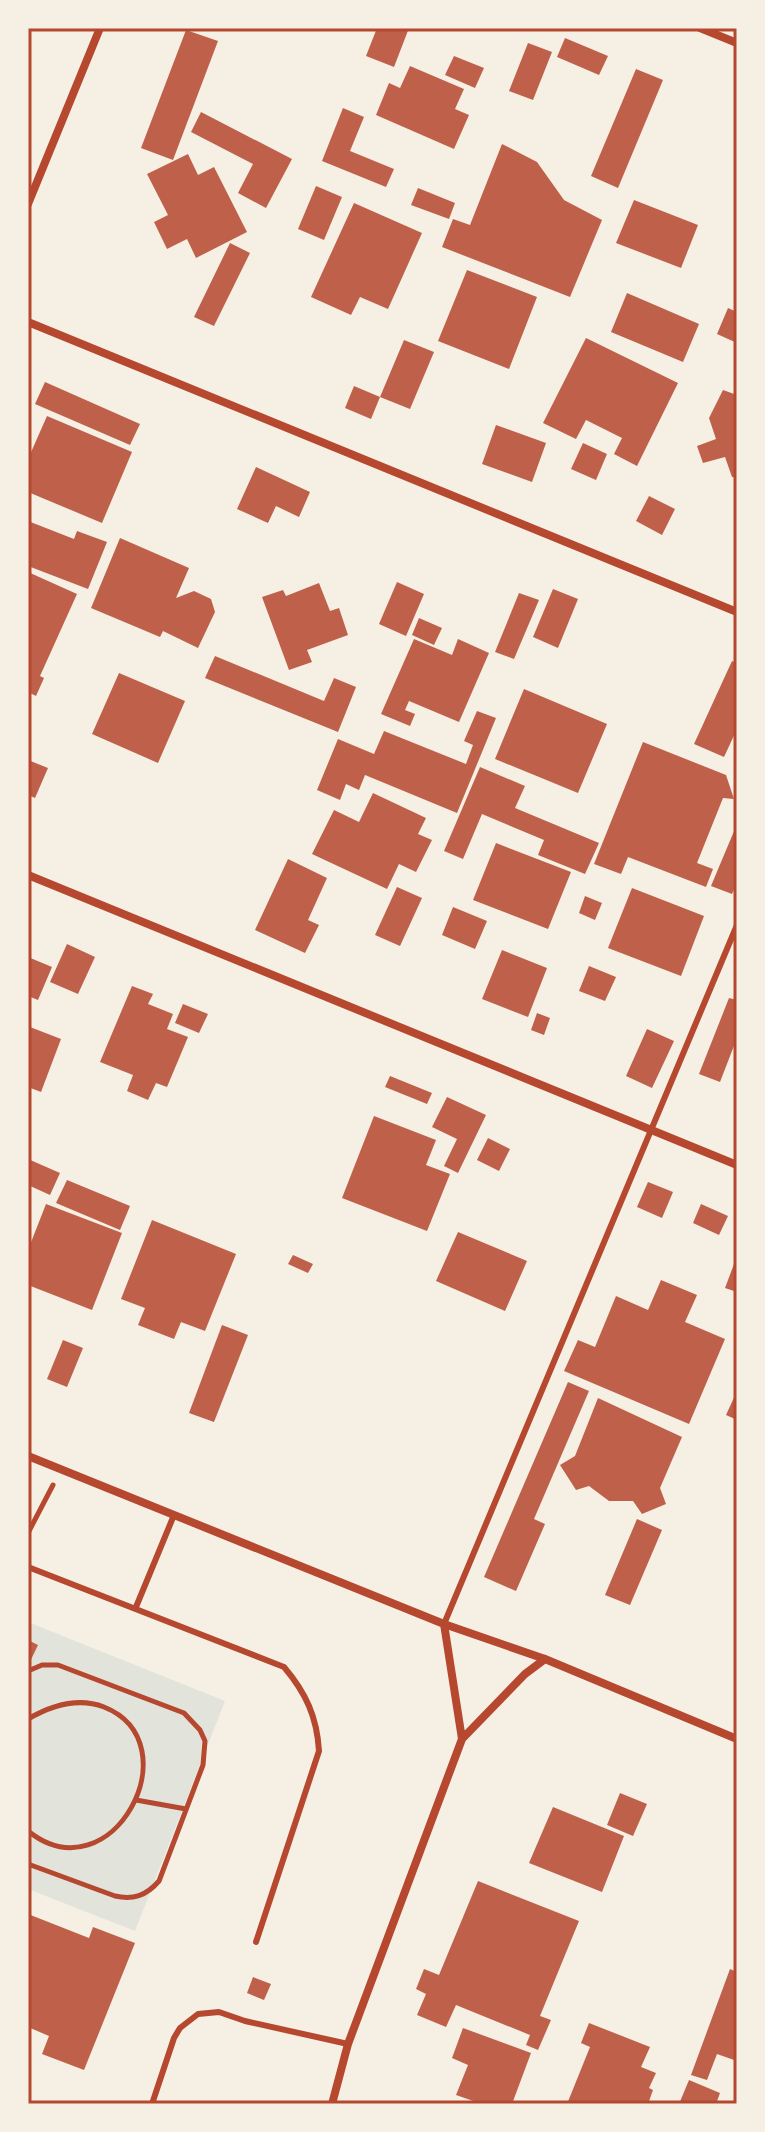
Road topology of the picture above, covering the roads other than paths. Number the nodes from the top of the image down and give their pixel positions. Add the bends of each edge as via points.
1 (100, 28) edge
2 (700, 28) edge
3 (737, 43) edge
4 (28, 204) edge
5 (28, 322) edge
6 (737, 612) edge
7 (28, 875) edge
8 (737, 925) edge
9 (652, 1130) junction
10 (737, 1165) edge
11 (28, 1456) edge
12 (174, 1515) junction
13 (28, 1567) edge
14 (136, 1607) junction
15 (444, 1624) junction
16 (545, 1659) junction
17 (462, 1739) junction
18 (737, 1739) edge
19 (256, 1942) dead end
20 (348, 2044) junction
21 (152, 2104) edge
22 (332, 2104) edge

1 - 4 street
2 - 3 street
5 - 6 street
7 - 9 street
8 - 9 lane
9 - 10 street
9 - 15 lane
11 - 12 street
12 - 14 lane
12 - 15 street
13 - 14 lane
14 - 19 lane via 284,1667 318,1727 314,1770
15 - 16 street
15 - 17 street
16 - 17 street
16 - 18 street
17 - 20 street
20 - 21 lane via 219,2012 198,2014 174,2038
20 - 22 street

